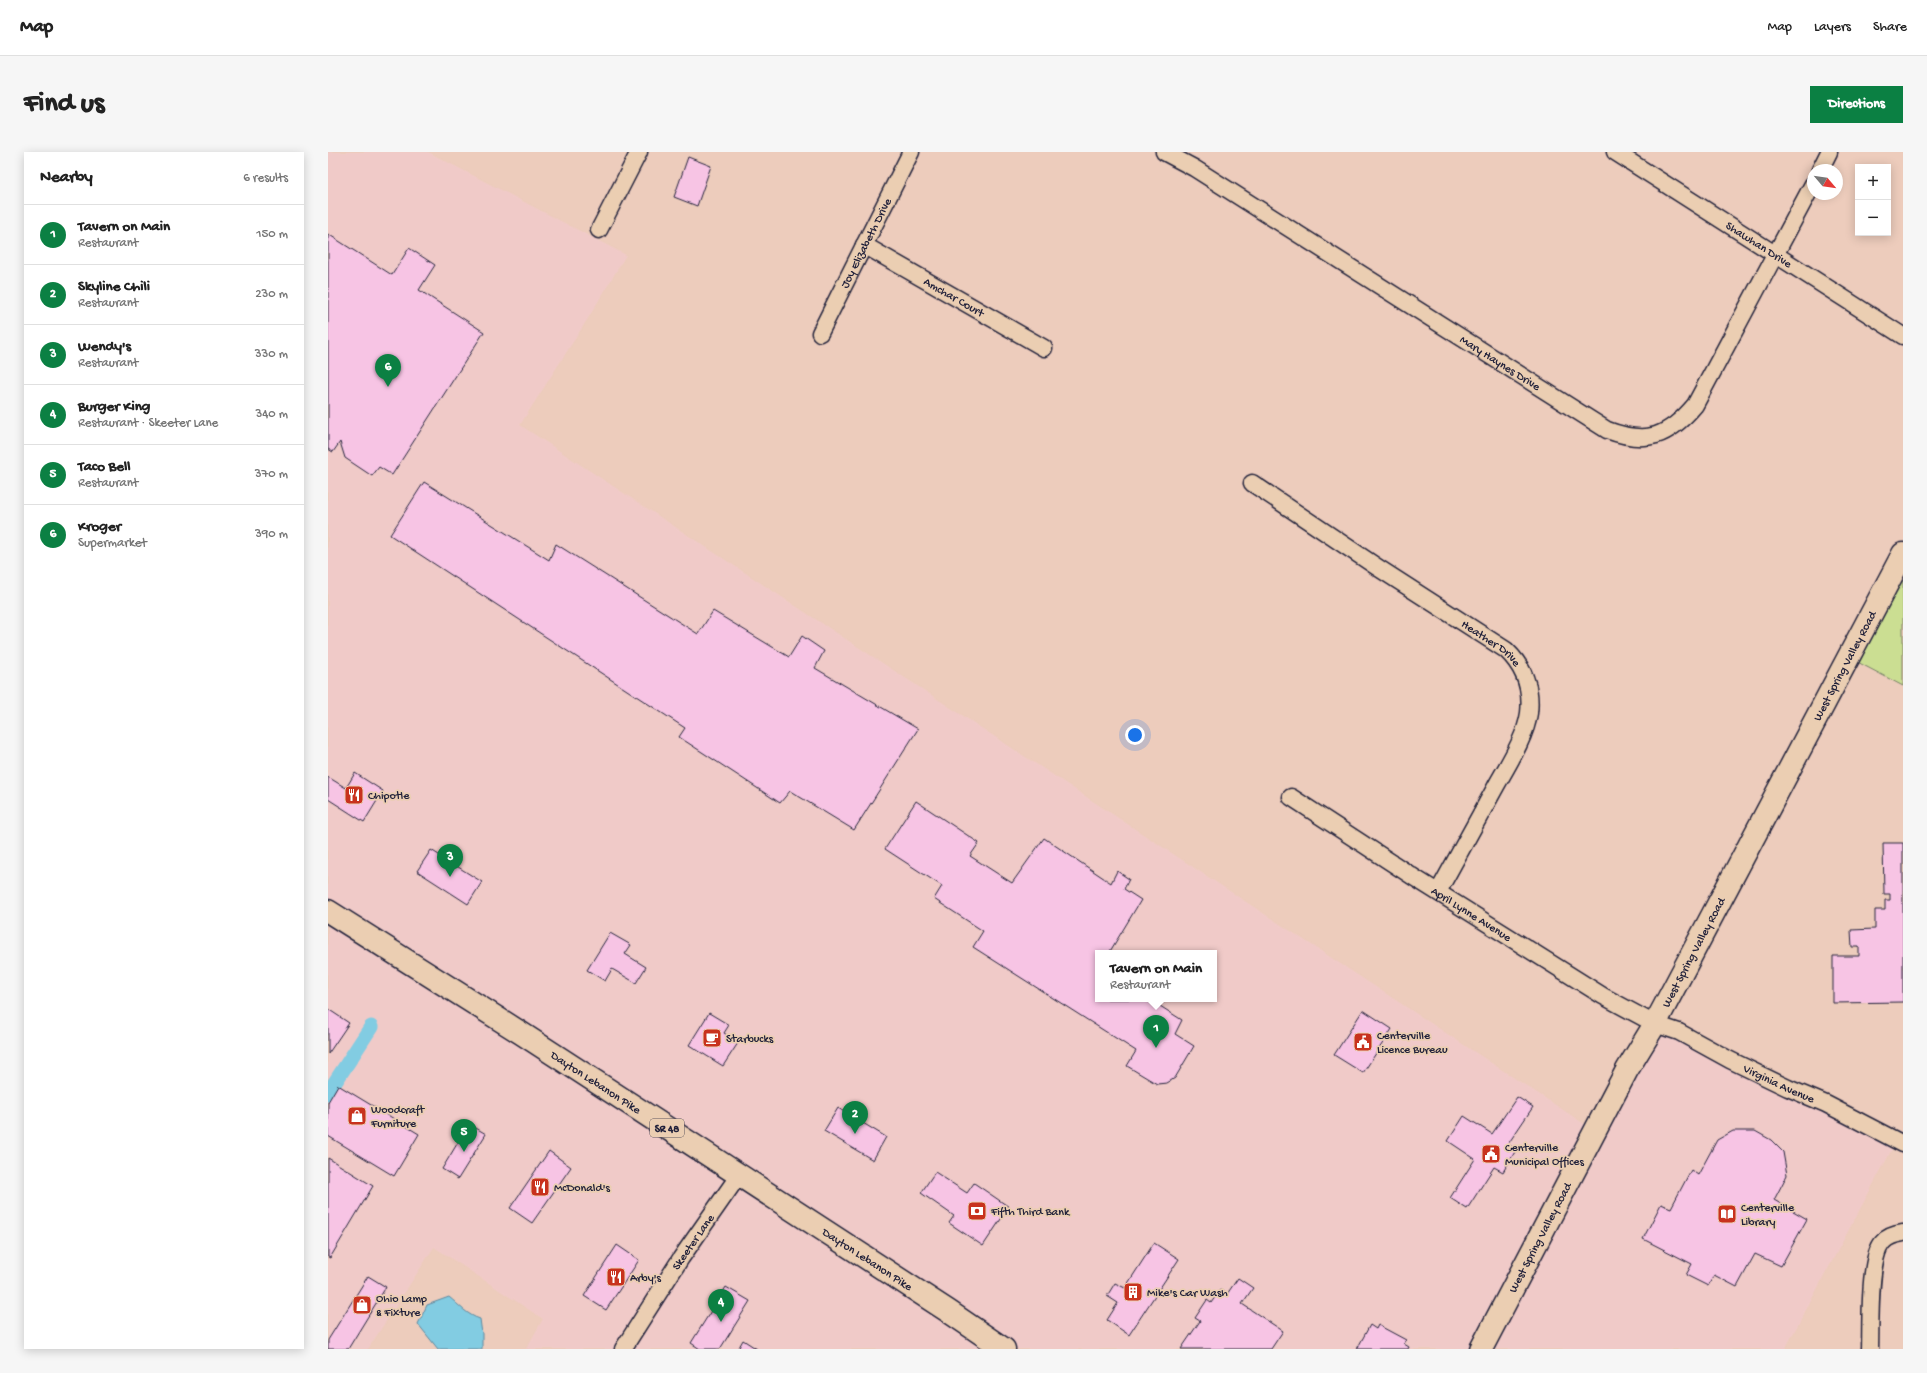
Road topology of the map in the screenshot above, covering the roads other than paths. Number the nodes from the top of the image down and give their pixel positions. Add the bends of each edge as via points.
1 (639, 152) edge
2 (911, 152) edge
3 (1164, 152) edge
4 (1615, 152) edge
5 (1830, 152) edge
6 (1823, 164) edge
7 (1807, 196) edge
8 (599, 230) dead end
9 (864, 245) junction
10 (1776, 255) junction
11 (820, 333) dead end
12 (1903, 336) edge
13 (1044, 348) dead end
14 (1252, 483) dead end
15 (1903, 554) edge
16 (1291, 798) dead end
17 (1438, 892) junction
18 (328, 911) edge
19 (1655, 1024) junction
20 (1903, 1144) edge
21 (738, 1175) junction
22 (1903, 1233) edge
23 (623, 1349) edge
24 (1004, 1349) edge
25 (1481, 1349) edge
26 (1870, 1349) edge

1 - 8 street
2 - 9 street, Joy Elizabeth Drive
3 - 10 street, Mary Haynes Drive via 1194,168 1607,430 1624,437 1657,436 1682,420 1691,410
4 - 10 street, Shawhan Drive
5 - 6 street
7 - 10 street, Mary Haynes Drive
9 - 11 street, Joy Elizabeth Drive
9 - 13 street, Amchar Court
10 - 12 street, Shawhan Drive
14 - 17 street, Heather Drive via 1506,650 1522,669 1530,694 1526,728
15 - 19 street, West Spring Valley Road
16 - 17 street, April Lynne Avenue
17 - 19 street, April Lynne Avenue via 1603,996
18 - 21 street, Dayton Lebanon Pike / SR 48
19 - 20 street, Virginia Avenue via 1679,1032 1730,1060 1826,1104
19 - 25 street, West Spring Valley Road via 1627,1070
21 - 23 street, Skeeter Lane
21 - 24 street, Dayton Lebanon Pike / SR 48
22 - 26 street via 1891,1236 1883,1242 1877,1252 1873,1269

